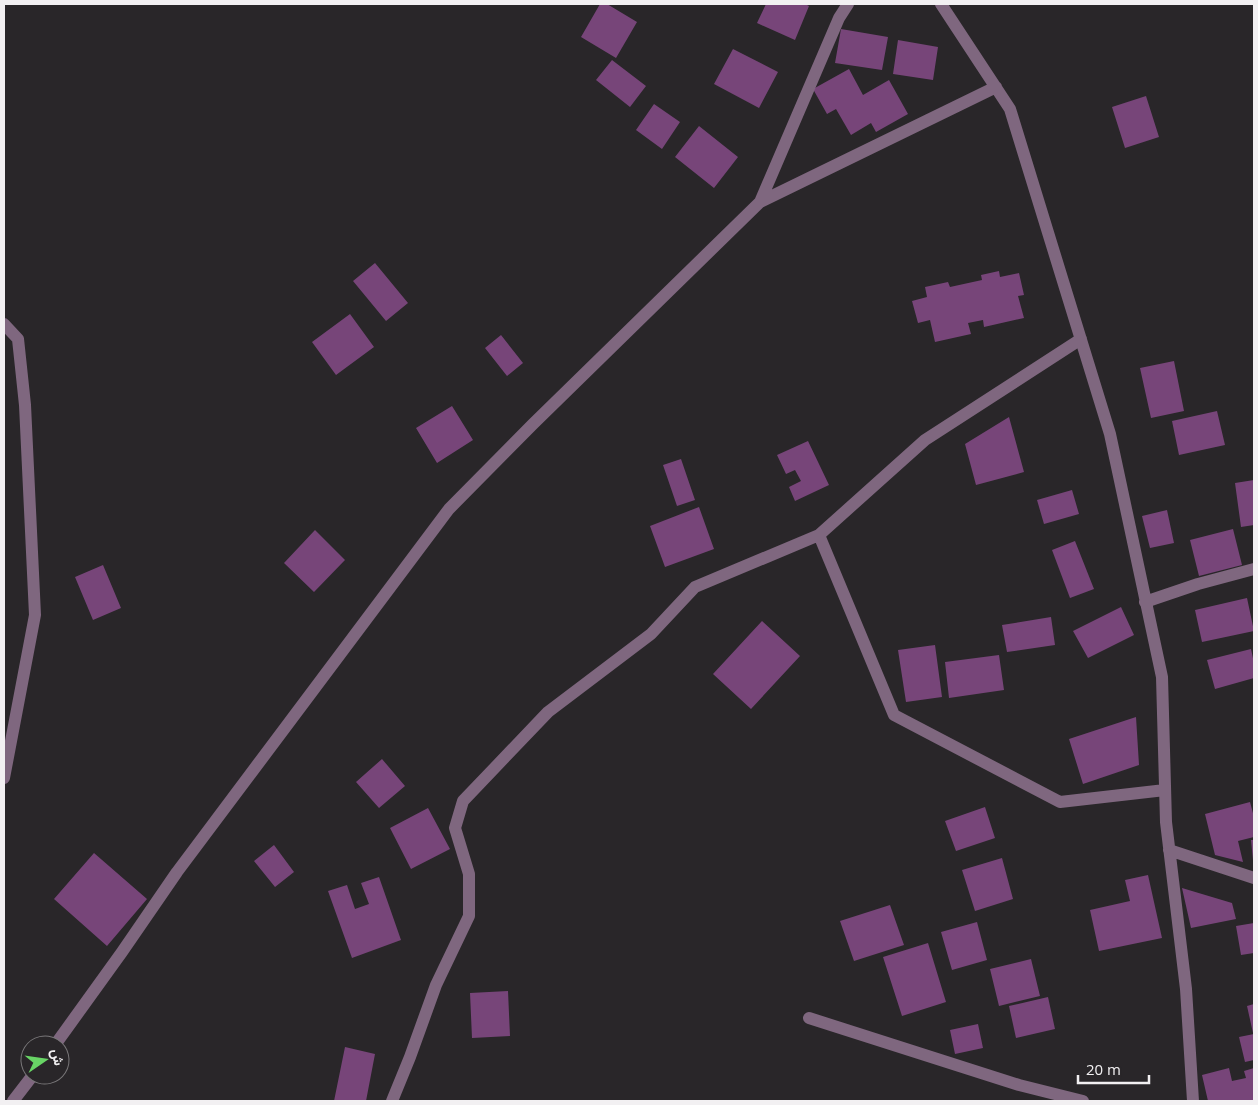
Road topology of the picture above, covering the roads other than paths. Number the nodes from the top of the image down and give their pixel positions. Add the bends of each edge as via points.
1 (848, 4) edge
2 (941, 4) edge
3 (996, 87) junction
4 (760, 202) junction
5 (4, 324) edge
6 (1081, 339) junction
7 (819, 535) junction
8 (1254, 569) edge
9 (1145, 602) junction
10 (4, 778) edge
11 (1165, 790) junction
12 (1169, 850) junction
13 (1254, 878) edge
14 (809, 1018) dead end
15 (62, 1035) edge
16 (25, 1085) edge
17 (13, 1101) edge
18 (392, 1101) edge
19 (1083, 1101) edge
20 (1193, 1101) edge

1 - 4 street via 839,18
2 - 3 street
3 - 4 street
3 - 6 street via 1010,109
4 - 15 street via 449,508 177,872
5 - 10 street via 18,339 25,405 35,615
6 - 7 street via 924,440
6 - 9 street via 1110,434
7 - 11 street via 894,715 1060,802
7 - 18 street via 695,587 651,634 548,712 463,801 455,828 469,874 469,916 436,985
8 - 9 street
9 - 11 street via 1162,677
11 - 12 street
12 - 13 street
12 - 20 street via 1186,989
14 - 19 street
16 - 17 street

